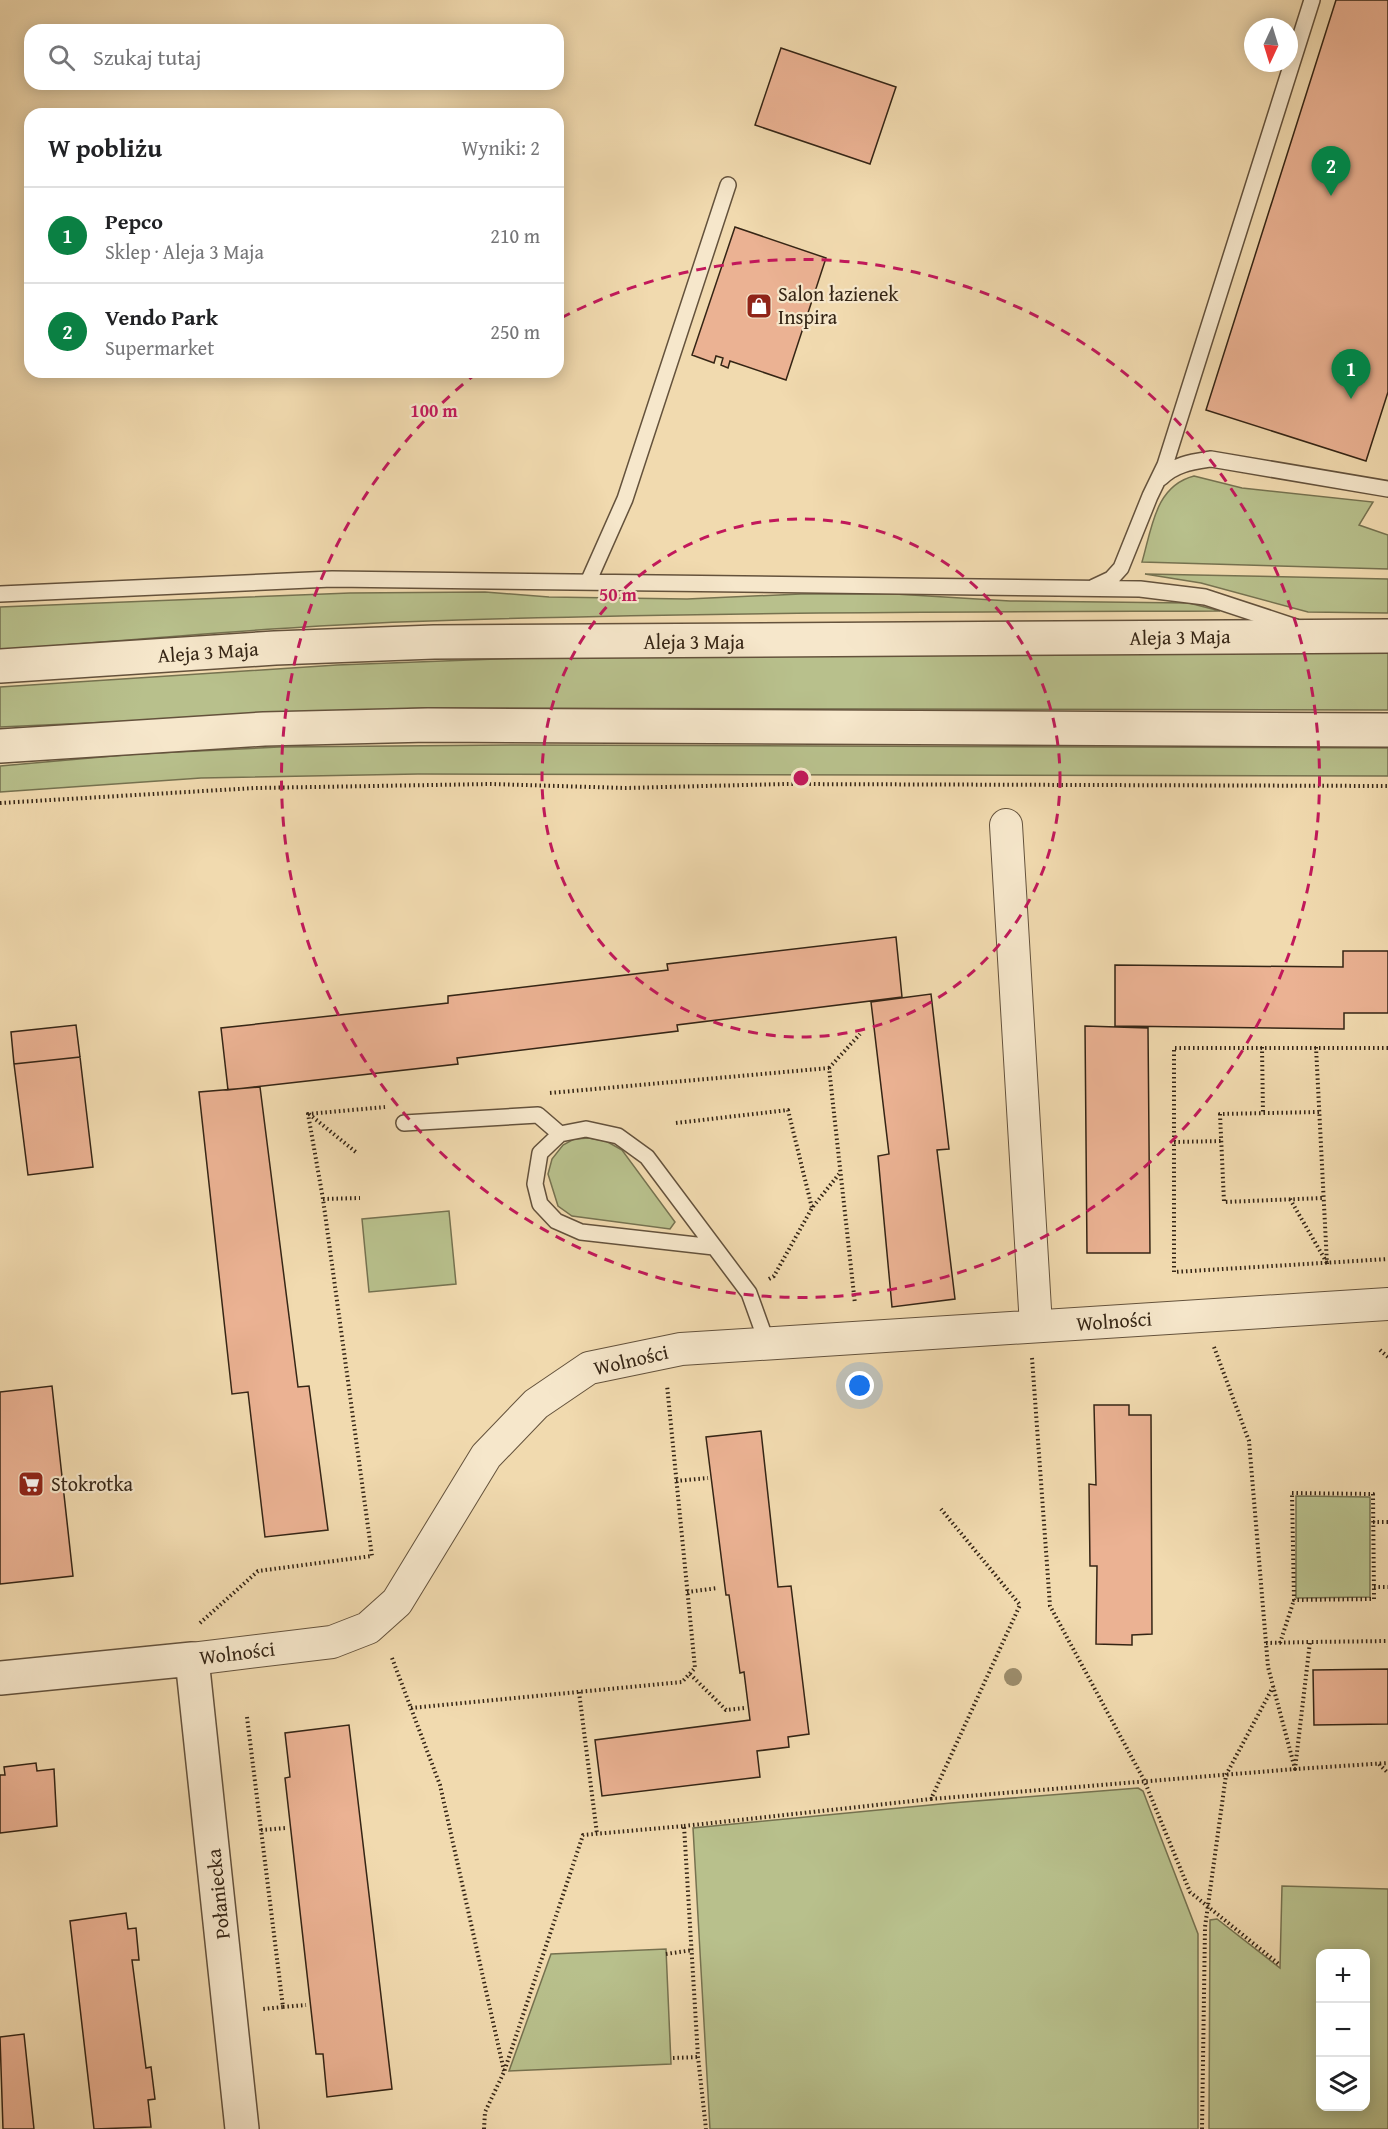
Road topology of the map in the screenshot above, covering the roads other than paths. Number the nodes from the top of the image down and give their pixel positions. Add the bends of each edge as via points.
1 (1311, 0) edge
2 (729, 185) dead end
3 (1157, 482) junction
4 (1388, 489) edge
5 (590, 580) junction
6 (1091, 588) junction
7 (0, 594) edge
8 (1379, 636) edge
9 (0, 666) edge
10 (1388, 730) edge
11 (0, 746) edge
12 (1006, 825) dead end
13 (404, 1123) dead end
14 (560, 1134) junction
15 (714, 1247) junction
16 (1388, 1304) edge
17 (1036, 1326) junction
18 (766, 1343) junction
19 (192, 1659) junction
20 (0, 1678) edge
21 (242, 2129) edge

1 - 3 lane via 1170,452
2 - 5 lane via 625,498
3 - 4 lane via 1169,470 1211,459
3 - 6 lane via 1121,568 1110,579
5 - 6 lane
5 - 7 lane via 332,579
6 - 8 lane via 1205,597 1295,626
8 - 9 street, Aleja 3 Maja via 434,642
10 - 11 street via 428,725 264,729
12 - 17 street
13 - 14 lane via 538,1115
14 - 15 lane via 586,1129 618,1136 647,1156
14 - 15 lane via 540,1153 535,1184 540,1204 556,1221 581,1232
15 - 18 lane via 749,1293
16 - 17 street, Wolności
17 - 18 street, Wolności
18 - 19 street, Wolności via 681,1349 589,1368 536,1404 486,1456 397,1602 368,1628 332,1642
19 - 20 street, Wolności
19 - 21 street, Połaniecka

